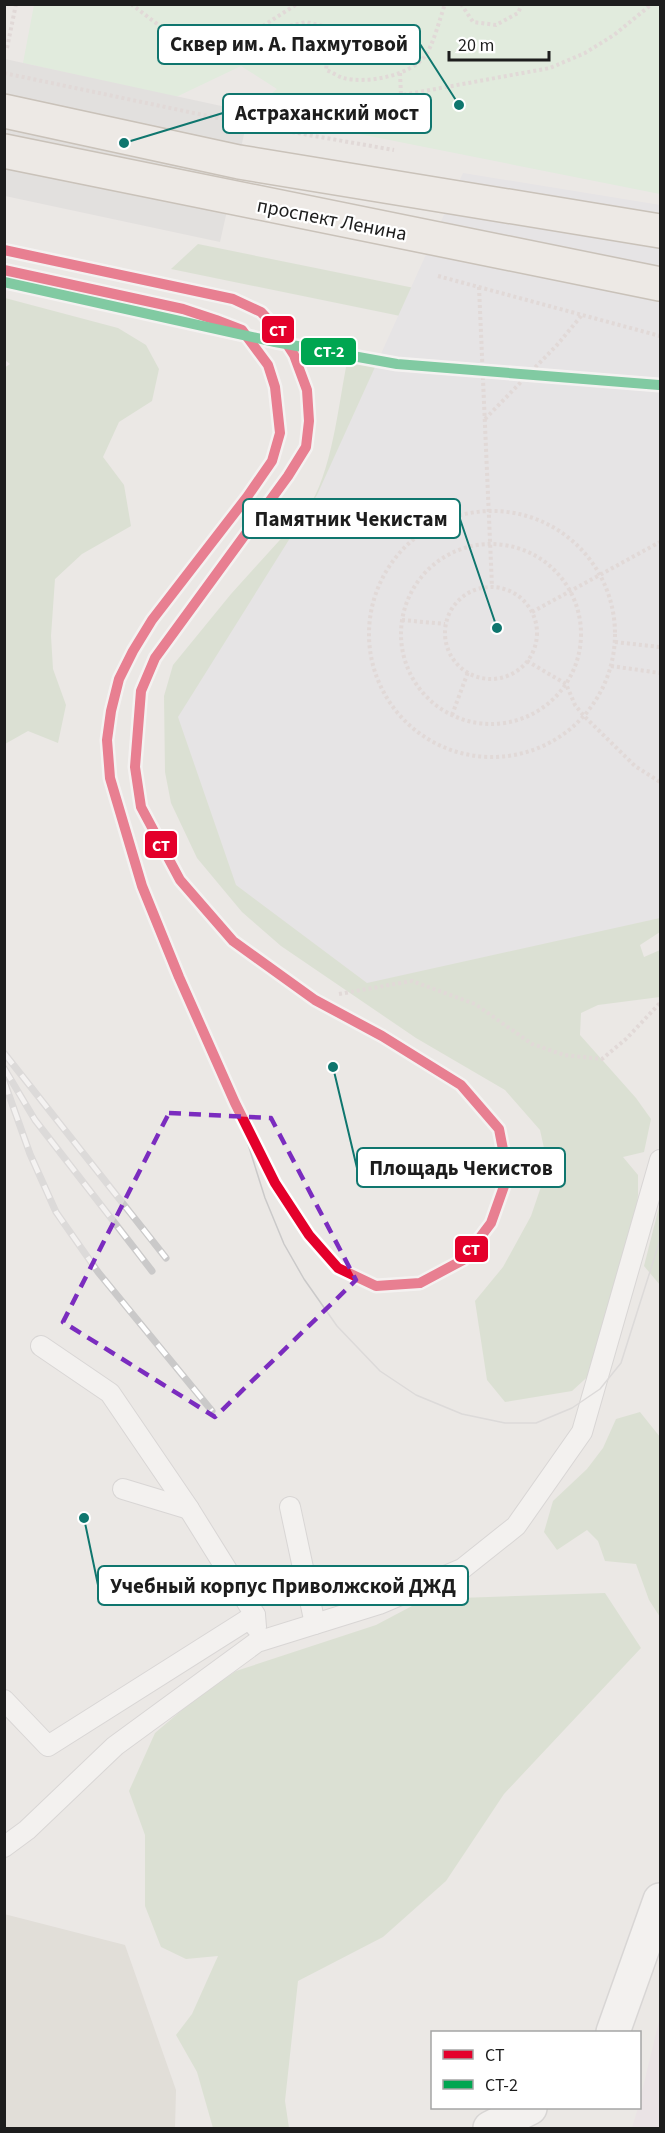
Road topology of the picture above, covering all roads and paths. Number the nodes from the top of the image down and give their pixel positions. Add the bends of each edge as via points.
1 (16, 4) edge
2 (131, 4) edge
3 (297, 4) edge
4 (445, 4) edge
5 (460, 4) edge
6 (522, 4) edge
7 (652, 4) edge
8 (249, 36) junction
9 (7, 48) dead end
10 (4, 73) edge
11 (400, 73) junction
12 (401, 95) junction
13 (4, 111) edge
14 (4, 151) edge
15 (660, 231) edge
16 (433, 275) dead end
17 (660, 284) edge
18 (479, 287) junction
19 (582, 315) junction
20 (659, 337) edge
21 (485, 419) junction
22 (489, 511) junction
23 (660, 542) edge
24 (490, 543) junction
25 (600, 575) junction
26 (492, 587) junction
27 (570, 591) junction
28 (532, 612) junction
29 (402, 620) junction
30 (445, 624) junction
31 (615, 642) junction
32 (660, 647) edge
33 (527, 661) junction
34 (611, 666) junction
35 (468, 672) junction
36 (660, 673) edge
37 (566, 684) junction
38 (452, 715) junction
39 (584, 716) junction
40 (660, 782) edge
41 (339, 994) dead end
42 (660, 1003) edge
43 (660, 1160) edge
44 (41, 1346) dead end
45 (123, 1489) dead end
46 (290, 1507) dead end
47 (189, 1509) junction
48 (255, 1615) junction
49 (315, 1624) junction
50 (257, 1642) junction
51 (4, 1700) edge
52 (4, 1847) edge
53 (660, 1900) edge
54 (613, 2031) edge
55 (528, 2109) edge
56 (490, 2128) edge

1 - 9 path
2 - 8 path via 207,62
3 - 8 path
4 - 11 path via 425,57
5 - 6 path via 473,22 496,25 518,13
7 - 12 path via 615,35 550,68
8 - 11 path via 306,22 323,26 333,39 326,70 342,78 363,80
10 - 12 path via 246,124
11 - 12 path
13 - 15 main road, проспект Ленина via 239,162
14 - 17 main road, проспект Ленина
16 - 18 path
18 - 19 path
18 - 21 path
19 - 20 path
19 - 21 path
21 - 22 path
22 - 24 path
22 - 25 path via 536,519 555,529 588,557
22 - 39 path via 449,519 429,529 411,542 384,576 370,619 373,663 380,684 405,721 423,735 442,746 485,757 507,756 539,747 568,731
23 - 25 path
24 - 26 path
24 - 27 path via 526,551 544,561
24 - 29 path via 469,546 437,561 413,587
25 - 27 path
25 - 31 path via 612,608
26 - 28 path via 515,594
26 - 30 path via 479,588 462,597
27 - 28 path
27 - 37 path via 581,638
28 - 33 path via 537,637
29 - 30 path
29 - 38 path via 403,652 411,675 425,696
30 - 35 path via 449,652
31 - 32 path
31 - 34 path
33 - 35 path via 506,676 480,677
33 - 37 path
34 - 36 path
34 - 39 path via 596,701
35 - 38 path
37 - 38 path via 543,707 514,721 482,723
37 - 39 path
39 - 40 path via 635,766
41 - 42 path via 412,981 475,1004 532,1044 564,1055 602,1059
43 - 49 lane via 582,1432 516,1526 462,1569 379,1605
44 - 47 lane via 110,1393
45 - 47 lane
46 - 49 lane
47 - 48 lane
48 - 50 lane
48 - 51 lane via 48,1746
49 - 50 lane
50 - 52 lane via 115,1746
53 - 54 street
55 - 56 street

